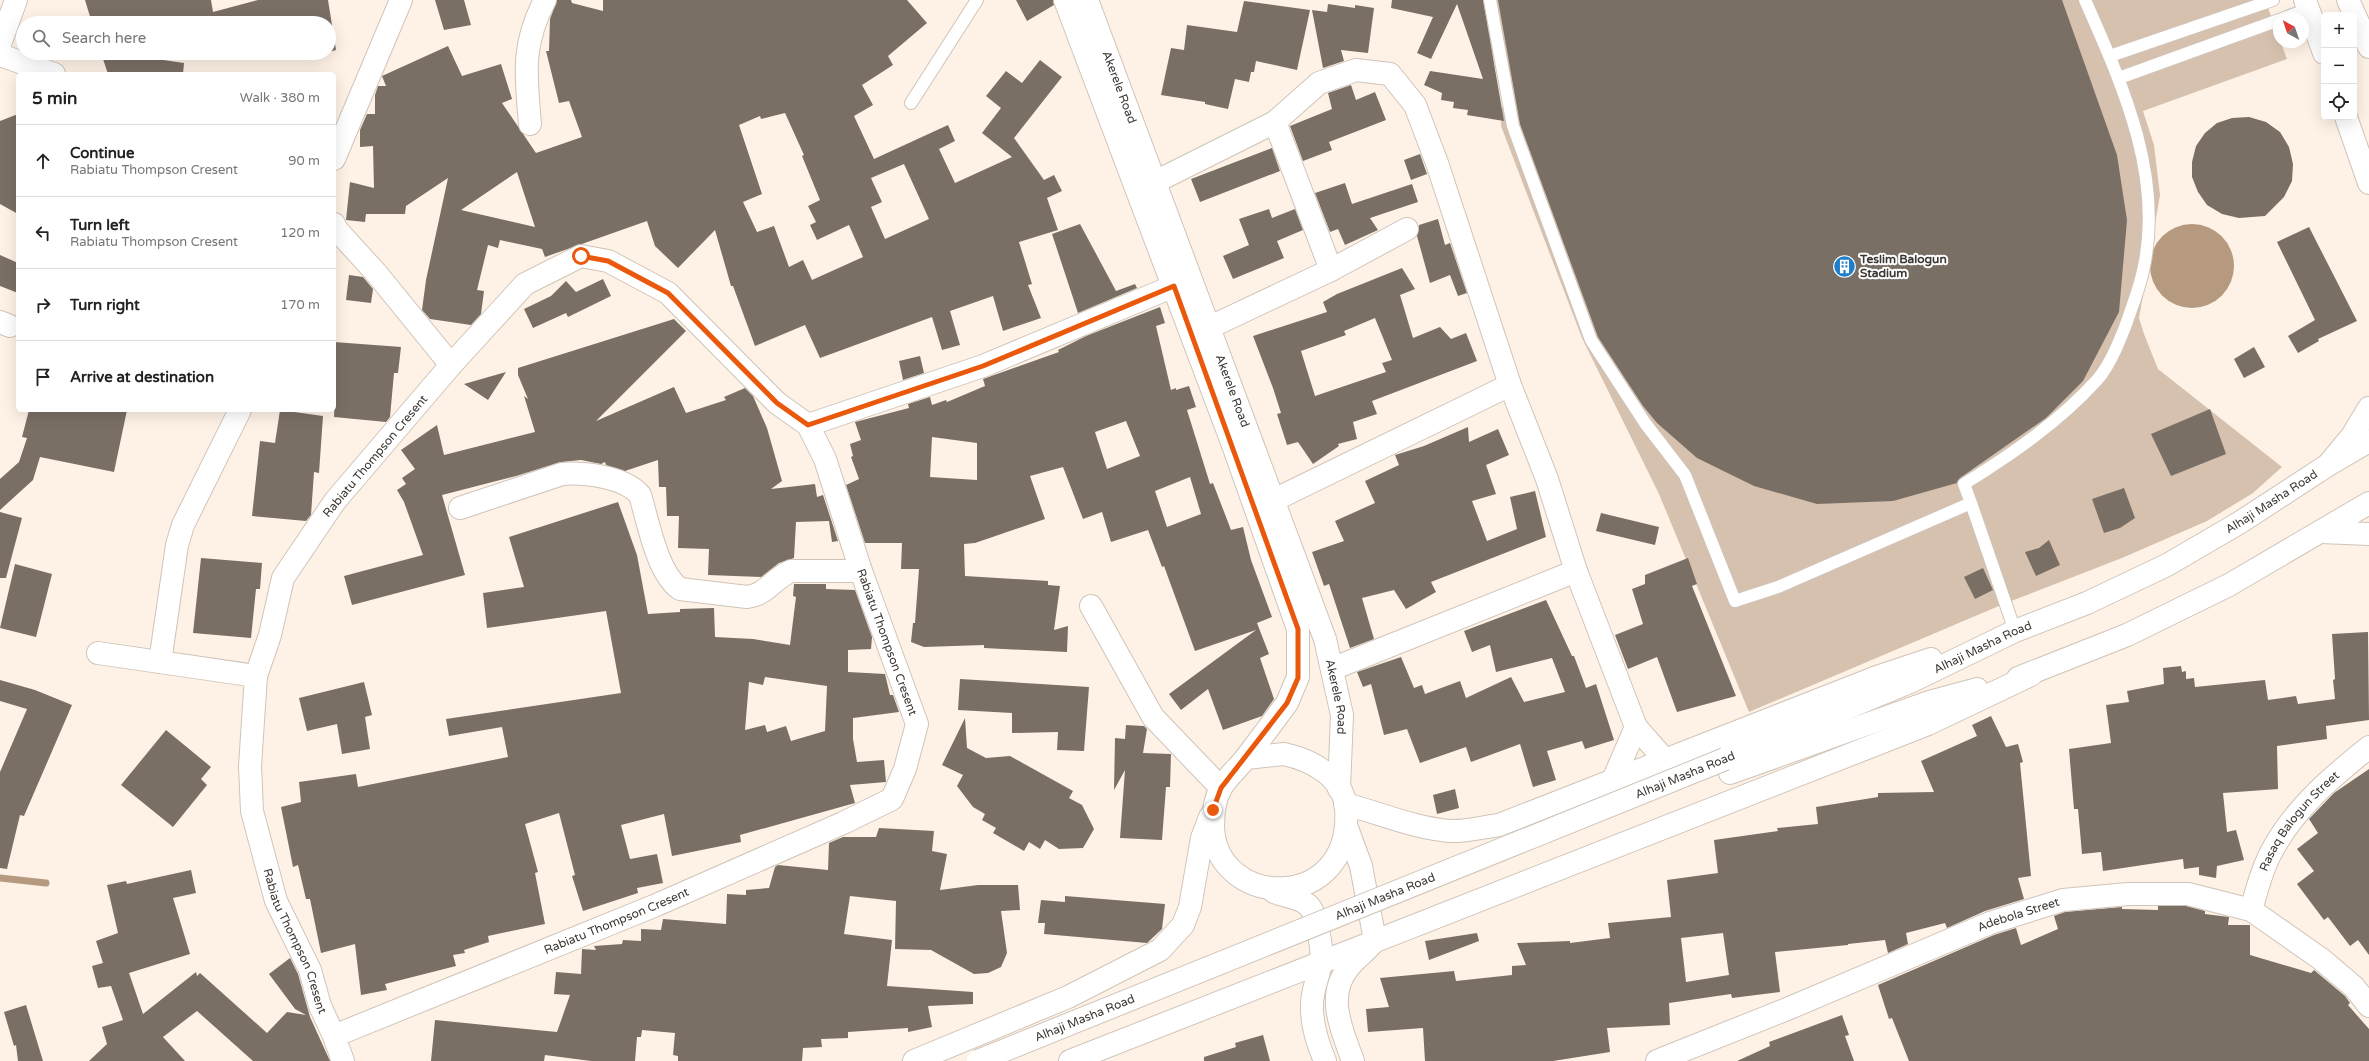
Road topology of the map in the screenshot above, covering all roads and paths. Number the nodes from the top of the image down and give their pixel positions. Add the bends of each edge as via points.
1 (16, 0) edge
2 (401, 0) edge
3 (545, 0) edge
4 (977, 0) edge
5 (1065, 0) edge
6 (1087, 0) edge
7 (1490, 0) edge
8 (2085, 0) edge
9 (2273, 0) edge
10 (2348, 0) edge
11 (2307, 4) edge
12 (2294, 12) edge
13 (2273, 22) edge
14 (0, 44) edge
15 (2369, 47) edge
16 (2322, 48) edge
17 (0, 56) edge
18 (2110, 56) junction
19 (48, 72) edge
20 (2119, 78) junction
21 (911, 103) dead end
22 (2347, 120) edge
23 (1275, 122) junction
24 (530, 124) dead end
25 (336, 154) edge
26 (1155, 182) junction
27 (2369, 183) edge
28 (336, 228) edge
29 (1407, 229) dead end
30 (1331, 270) junction
31 (1183, 286) junction
32 (1208, 328) junction
33 (451, 365) junction
34 (1510, 385) junction
35 (2369, 408) edge
36 (239, 412) edge
37 (808, 425) junction
38 (2369, 441) edge
39 (2328, 465) junction
40 (1274, 500) junction
41 (1971, 503) junction
42 (2369, 503) edge
43 (460, 508) dead end
44 (2321, 532) junction
45 (2369, 534) edge
46 (861, 571) junction
47 (1576, 571) junction
48 (1091, 606) dead end
49 (2015, 631) junction
50 (98, 653) dead end
51 (160, 662) junction
52 (1332, 669) junction
53 (2031, 675) junction
54 (256, 676) junction
55 (1636, 727) junction
56 (2369, 747) edge
57 (1246, 758) junction
58 (1665, 760) junction
59 (1728, 766) junction
60 (1613, 780) junction
61 (1221, 788) junction
62 (1342, 797) junction
63 (1213, 810) junction
64 (1347, 828) junction
65 (1262, 887) junction
66 (2251, 910) junction
67 (1375, 940) junction
68 (1321, 962) junction
69 (2369, 1006) edge
70 (334, 1036) junction
71 (343, 1061) edge
72 (914, 1061) edge
73 (978, 1061) edge
74 (1013, 1061) edge
75 (1070, 1061) edge
76 (1325, 1061) edge
77 (1352, 1061) edge
78 (1657, 1061) edge

1 - 14 main road
2 - 25 main road
3 - 24 main road via 534,22 525,66
4 - 21 lane
5 - 31 main road
6 - 26 main road, Akerele Road
7 - 41 lane via 1513,126 1591,340 1645,423 1685,475 1735,600 1778,587
8 - 18 lane
9 - 18 lane
10 - 15 main road
11 - 12 lane
11 - 16 main road
13 - 20 lane
17 - 19 main road
18 - 20 lane
20 - 41 lane via 2134,120 2146,172 2149,222 2142,274 2124,331 2098,379 2055,422 1964,484
22 - 27 main road
23 - 26 main road
23 - 30 main road
23 - 34 main road via 1319,83 1356,70 1390,74 1415,105 1437,163
26 - 31 main road, Akerele Road
28 - 33 main road
29 - 30 main road
30 - 32 main road
31 - 32 main road, Akerele Road
31 - 37 main road via 983,366
31 - 57 main road via 1298,629 1298,678 1287,703
32 - 40 main road, Akerele Road
33 - 37 main road, Rabiatu Thompson Cresent via 525,284 581,256 608,261 668,293 777,403
33 - 54 main road, Rabiatu Thompson Cresent via 334,501 283,578 270,635
34 - 40 main road
34 - 47 main road via 1547,479
35 - 39 main road via 2352,436
36 - 51 main road via 184,525 177,545
37 - 46 main road, Rabiatu Thompson Cresent via 825,459
38 - 39 main road, Alhaji Masha Road
39 - 49 main road, Alhaji Masha Road via 2239,523 2167,565 2087,602
40 - 52 main road, Akerele Road via 1325,639
41 - 49 lane
42 - 44 main road, Alhaji Masha Road
43 - 46 main road via 562,474 574,473 623,482 640,494 664,569 672,583 680,589 758,596 791,571
44 - 45 main road
44 - 53 main road, Alhaji Masha Road via 2229,585 2127,635
46 - 70 main road, Rabiatu Thompson Cresent via 917,724 905,769 892,799 654,906
47 - 52 main road
47 - 55 main road
48 - 61 main road via 1153,717
49 - 58 main road via 1877,677
49 - 59 main road, Alhaji Masha Road
50 - 51 main road
51 - 54 main road
52 - 62 main road, Akerele Road via 1342,715
53 - 59 main road, Alhaji Masha Road via 1929,702
53 - 67 main road via 1928,724
54 - 70 main road, Rabiatu Thompson Cresent via 250,766 252,811 276,901 310,970 320,1006
55 - 58 main road
55 - 60 main road
56 - 66 main road, Rasaq Balogun Street via 2329,780 2300,809 2274,846
57 - 61 main road
57 - 62 main road via 1284,754 1306,759 1325,771
58 - 60 main road
59 - 73 main road, Alhaji Masha Road, bridge
59 - 74 main road, Alhaji Masha Road
60 - 62 main road via 1498,825 1451,831 1409,825
61 - 63 main road
62 - 64 main road
63 - 65 main road via 1213,835 1222,859 1240,877
63 - 72 main road via 1202,838 1190,907 1183,924 1160,950 1068,996
64 - 65 main road via 1341,850 1328,869 1308,883 1286,889
64 - 67 main road via 1361,866
65 - 68 main road via 1301,900 1309,906 1316,918
66 - 69 main road, Adebola Street via 2321,959 2354,988
66 - 78 main road, Adebola Street via 2188,894 2128,894 2063,900 1990,923
67 - 68 main road
67 - 77 main road via 1344,974 1337,991 1337,1014
68 - 75 main road
68 - 76 main road via 1314,983 1312,1007 1315,1035
70 - 71 main road

